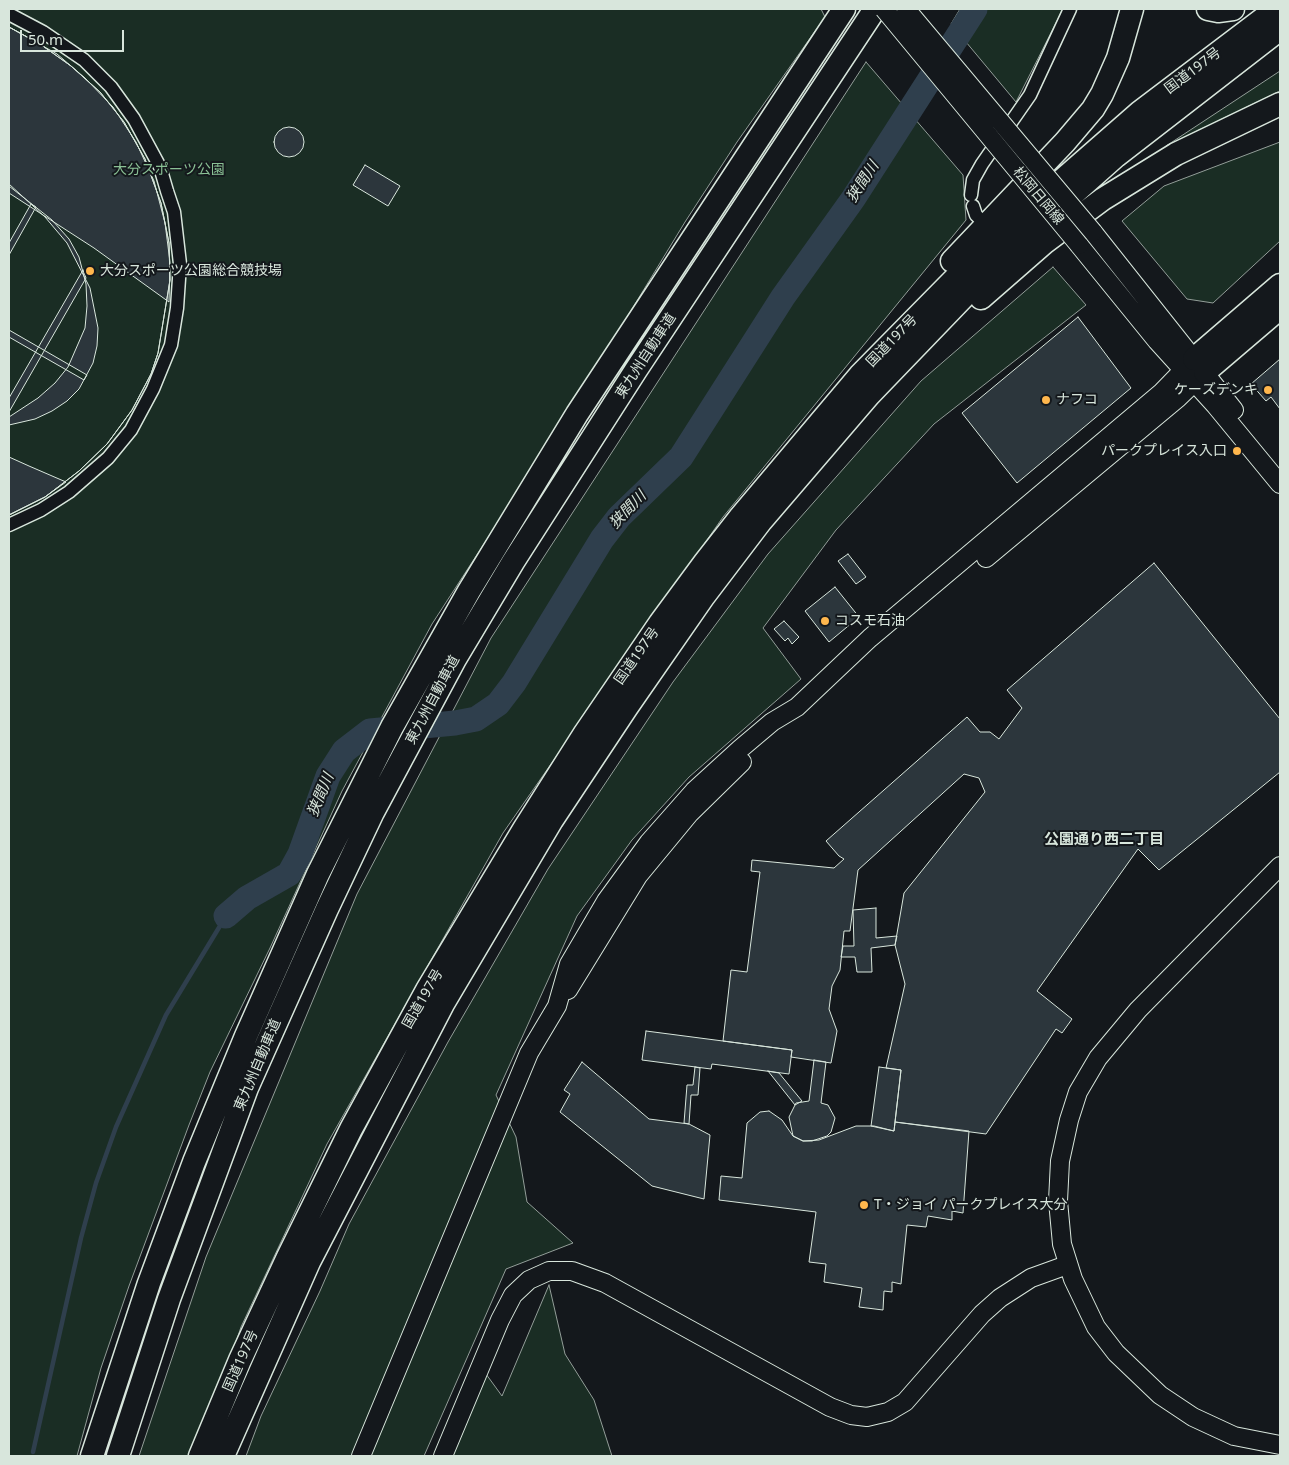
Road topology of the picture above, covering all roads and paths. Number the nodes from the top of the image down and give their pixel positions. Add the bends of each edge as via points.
1 (874, 9) edge
2 (884, 9) edge
3 (906, 9) edge
4 (1070, 9) edge
5 (1132, 9) edge
6 (1208, 9) edge
7 (1233, 9) edge
8 (1276, 9) edge
9 (841, 13) edge
10 (9, 14) edge
11 (1280, 28) edge
12 (1280, 104) edge
13 (976, 209) junction
14 (1280, 285) edge
15 (1280, 308) edge
16 (1194, 371) junction
17 (860, 374) junction
18 (1280, 465) edge
19 (1280, 484) edge
20 (9, 525) edge
21 (749, 536) junction
22 (445, 656) junction
23 (1280, 866) edge
24 (1067, 1265) junction
25 (1280, 1445) edge
26 (92, 1456) edge
27 (118, 1456) edge
28 (200, 1456) edge
29 (223, 1456) edge
30 (361, 1456) edge
31 (443, 1456) edge

1 - 22 highway, 東九州自動車道 via 513,562
2 - 16 street, 松岡日岡線, bridge via 1079,245
3 - 16 street, 松岡日岡線, bridge via 1093,232
4 - 13 street via 1030,96 973,180
5 - 13 highway via 1118,58 1093,109 1065,142
6 - 7 highway
8 - 17 highway, 国道197号 via 1187,74 1076,165 988,245
9 - 22 highway, 東九州自動車道 via 577,414 479,575
10 - 20 street via 84,60 134,119 160,167 174,212 180,287 171,345 131,430 108,458 69,492
11 - 21 highway, 国道197号 via 1116,156 999,260 869,395
12 - 21 highway via 1176,154 1103,199 1044,242 938,338 801,487
13 - 17 highway via 920,296
14 - 16 highway
15 - 16 highway
16 - 18 street
16 - 19 street
16 - 30 street via 1015,534 798,707 673,832 623,898 557,1006 541,1047 497,1129
17 - 28 highway, 国道197号 via 741,516 671,608 524,828 426,990 351,1129 240,1360
21 - 29 highway, 国道197号 via 627,707 558,812 443,1004 308,1262
22 - 26 highway, 東九州自動車道 via 375,760 291,936 194,1162
22 - 27 highway, 東九州自動車道 via 247,1088 168,1299
23 - 24 street via 1121,1028 1078,1092 1064,1139 1058,1180 1059,1222
24 - 25 street via 1086,1309 1105,1340 1160,1395 1192,1417 1221,1431 1248,1440
24 - 31 street via 1031,1278 1000,1298 905,1402 888,1412 866,1417 830,1407 604,1283 572,1271 549,1271 529,1280 513,1295

